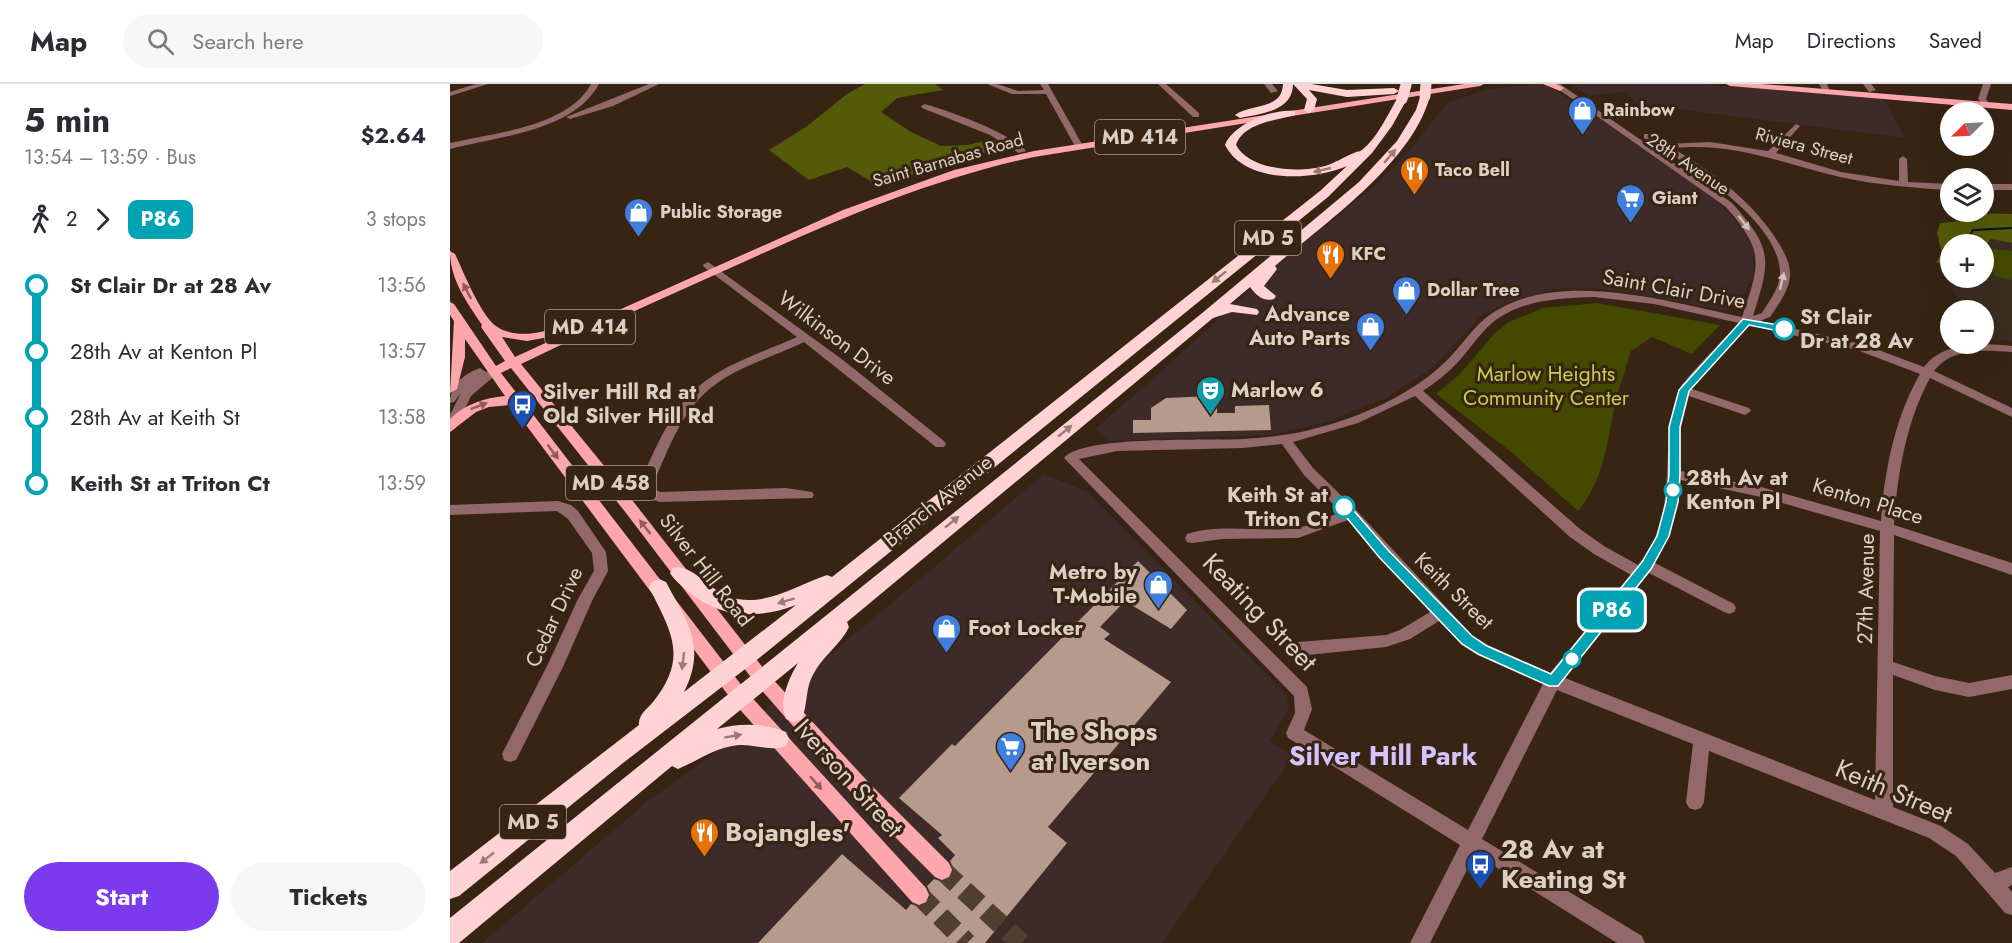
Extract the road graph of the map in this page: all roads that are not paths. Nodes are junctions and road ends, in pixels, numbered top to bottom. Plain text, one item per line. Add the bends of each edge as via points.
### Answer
1 (484, 84) edge
2 (595, 84) edge
3 (655, 84) edge
4 (991, 84) edge
5 (1162, 84) edge
6 (1268, 84) edge
7 (1288, 84) edge
8 (1300, 84) edge
9 (1439, 84) edge
10 (1480, 84) edge
11 (1547, 84) edge
12 (1730, 84) edge
13 (1800, 84) edge
14 (1987, 84) edge
15 (1406, 85) edge
16 (1561, 85) edge
17 (1825, 87) edge
18 (1870, 87) edge
19 (1046, 88) edge
20 (1426, 90) edge
21 (1274, 91) dead end
22 (450, 94) edge
23 (1398, 95) junction
24 (1984, 102) junction
25 (1994, 102) edge
26 (2012, 102) edge
27 (1994, 104) edge
28 (925, 106) dead end
29 (1311, 107) junction
30 (2012, 107) edge
31 (1291, 113) junction
32 (1196, 115) dead end
33 (1240, 115) junction
34 (551, 122) junction
35 (1387, 126) junction
36 (1796, 126) dead end
37 (1078, 144) junction
38 (450, 146) edge
39 (1663, 147) junction
40 (1649, 149) junction
41 (1022, 151) junction
42 (1771, 153) junction
43 (1903, 159) dead end
44 (1904, 185) junction
45 (1940, 187) edge
46 (1994, 187) edge
47 (2012, 187) edge
48 (1324, 194) junction
49 (1301, 238) junction
50 (450, 254) edge
51 (712, 268) junction
52 (1245, 283) junction
53 (1269, 296) dead end
54 (1224, 301) junction
55 (450, 306) edge
56 (1252, 312) dead end
57 (1766, 315) junction
58 (1206, 317) junction
59 (1746, 321) junction
60 (459, 322) junction
61 (487, 327) junction
62 (573, 327) junction
63 (1784, 329) junction
64 (804, 338) junction
65 (556, 342) junction
66 (1140, 342) junction
67 (2012, 349) edge
68 (510, 359) junction
69 (491, 369) junction
70 (1928, 373) junction
71 (450, 389) edge
72 (1684, 390) junction
73 (1416, 391) junction
74 (539, 395) junction
75 (450, 399) edge
76 (516, 400) junction
77 (1745, 411) dead end
78 (2012, 413) edge
79 (450, 427) edge
80 (1286, 440) junction
81 (940, 444) dead end
82 (1070, 458) joint
83 (1675, 474) junction
84 (807, 495) dead end
85 (450, 510) edge
86 (1350, 514) junction
87 (907, 528) junction
88 (1887, 529) junction
89 (1192, 538) dead end
90 (895, 569) junction
91 (1644, 569) junction
92 (2012, 569) edge
93 (681, 573) junction
94 (658, 587) junction
95 (1729, 608) dead end
96 (1440, 613) junction
97 (1298, 649) dead end
98 (746, 657) junction
99 (1886, 666) junction
100 (723, 674) junction
101 (762, 679) junction
102 (1553, 681) junction
103 (2012, 682) edge
104 (740, 697) junction
105 (794, 712) junction
106 (778, 739) junction
107 (1702, 740) junction
108 (510, 754) dead end
109 (615, 756) junction
110 (626, 790) junction
111 (1695, 801) dead end
112 (1884, 811) junction
113 (1471, 842) junction
114 (942, 870) tunnel mouth
115 (2012, 876) edge
116 (1993, 883) junction
117 (450, 888) edge
118 (919, 895) tunnel mouth
119 (2012, 906) edge
120 (450, 934) edge
121 (1420, 943) edge
122 (1635, 943) edge

1 - 22 street
2 - 34 street via 585,101
3 - 34 street via 610,104
4 - 19 street via 1020,94
5 - 32 street
6 - 21 street
7 - 33 highway via 1283,100
8 - 23 highway via 1341,93
8 - 29 highway via 1312,99
9 - 23 main road, Saint Barnabas Road / MD 414
10 - 29 main road, Saint Barnabas Road / MD 414
11 - 16 main road
12 - 17 main road
13 - 17 main road
14 - 24 street
15 - 23 highway, Branch Avenue / MD 5, bridge
16 - 39 street, 28th Avenue
16 - 40 street, 28th Avenue
17 - 18 main road
17 - 24 main road
18 - 24 main road
19 - 37 street
49 -> 20 highway, Branch Avenue / MD 5 via 1378,171 1415,122
23 - 29 main road, Saint Barnabas Road / MD 414
23 - 35 highway, Branch Avenue / MD 5
25 - 26 main road
27 - 30 main road
28 - 41 street via 1006,138
29 - 31 main road, Saint Barnabas Road / MD 414
29 - 33 main road, Saint Barnabas Road / MD 414
35 -> 31 highway via 1352,159 1306,173 1265,170 1234,153 1235,135 1246,126
31 - 37 main road, Saint Barnabas Road / MD 414
33 - 37 main road, Saint Barnabas Road / MD 414
34 - 38 street
35 - 48 highway, Branch Avenue / MD 5 via 1370,150
36 - 42 street
37 - 41 main road, Saint Barnabas Road / MD 414
37 - 51 main road, Saint Barnabas Road / MD 414 via 1005,159 927,182
39 - 40 street, Riviera Street
39 - 42 street, Riviera Street via 1703,142
57 -> 39 street, 28th Avenue via 1785,276 1780,253 1770,234 1734,195
40 -> 59 street, 28th Avenue via 1723,200 1750,229 1761,267
41 - 51 main road, Saint Barnabas Road / MD 414 via 950,168 876,193
42 - 44 street, Riviera Street via 1839,173
43 - 44 street
44 - 45 street, Riviera Street
46 - 47 street
48 - 52 highway via 1251,266 1244,276
48 -> 66 highway, Branch Avenue / MD 5
49 - 52 highway, Branch Avenue / MD 5
49 - 53 highway via 1261,278 1257,286
61 -> 50 main road, Silver Hill Road / MD 458
51 - 62 main road, Saint Barnabas Road / MD 414
51 - 64 street, Wilkinson Drive
51 - 65 main road, Saint Barnabas Road / MD 414
52 - 54 highway, Branch Avenue / MD 5
54 - 58 highway, Branch Avenue / MD 5
54 - 66 highway via 1192,309
55 - 60 main road, MD 458
56 - 58 highway via 1231,308
57 - 59 street
57 - 63 street
90 -> 58 highway, Branch Avenue / MD 5
59 - 63 street, Saint Clair Drive
59 - 72 street, 28th Avenue
59 - 73 street, Saint Clair Drive via 1613,296 1540,299 1509,308 1488,321 1448,366
60 - 69 main road, MD 458
60 - 71 main road via 459,357
61 - 62 main road via 519,339
61 - 68 main road, Silver Hill Road / MD 458
62 - 68 main road, Saint Barnabas Road / MD 414
63 - 70 street, Saint Clair Drive via 1844,343
64 - 81 street, Wilkinson Drive
64 - 84 street via 699,391 668,439 647,482 650,493 658,497
65 - 68 main road, Saint Barnabas Road / MD 414
65 - 74 main road via 532,363 534,375 541,383
66 - 87 highway, Branch Avenue / MD 5
67 - 70 street via 1955,352 1933,363
68 - 69 main road, Saint Barnabas Road / MD 414
68 - 74 main road, Silver Hill Road / MD 458
69 - 75 street, MD 414 via 459,387
69 - 76 main road, MD 458
69 - 79 street, MD 414 via 466,394
70 - 78 street, Saint Clair Drive
70 - 88 street, 27th Avenue via 1914,400 1901,441 1889,494
72 - 77 street
72 - 83 street, 28th Avenue via 1675,427
73 - 80 street, Saint Clair Drive via 1351,421
73 - 91 street via 1575,533 1599,550
93 -> 74 main road, Silver Hill Road / MD 458
79 -> 76 main road via 461,414 478,405
76 -> 94 main road, MD 458
80 - 82 street, Saint Clair Drive via 1111,447
80 - 86 street, Keith Street via 1309,474
82 - 113 street, Keating Street via 1301,692 1306,705 1294,733
83 - 88 street, Kenton Place via 1762,492
83 - 91 street, 28th Avenue via 1668,524
85 - 108 street, Cedar Drive via 558,506 573,515 598,552 600,571
86 - 89 street via 1298,533
86 - 96 street, Keith Street
87 -> 93 highway via 828,582 774,604 744,607 720,602
87 - 98 highway, Branch Avenue / MD 5
88 - 92 street, Kenton Place
88 - 99 street, 27th Avenue
90 - 101 highway, Branch Avenue / MD 5
90 - 105 highway via 803,669 795,692
91 - 95 street
91 - 102 street, 28th Avenue
93 - 98 main road, Silver Hill Road / MD 458
94 - 100 main road, MD 458
94 -> 109 highway via 682,634 682,671 655,715
96 - 97 street via 1405,635 1386,641
96 - 102 street, Keith Street via 1483,650
98 - 100 highway, Branch Avenue / MD 5
98 - 101 main road, Silver Hill Road / MD 458
99 - 103 street via 1969,690
99 - 112 street, 27th Avenue
100 - 104 main road, MD 458
100 - 109 highway, Branch Avenue / MD 5
101 - 104 highway, Branch Avenue / MD 5
101 - 105 main road, Iverson Street
102 - 107 street, Keith Street
102 - 113 street, 28th Avenue
104 - 106 main road, Iverson Street
104 - 110 highway, Branch Avenue / MD 5
105 - 114 main road, Iverson Street via 842,769
110 -> 106 highway via 688,752 727,736 759,734
106 -> 118 main road, Iverson Street
107 - 111 street
107 - 112 street, Keith Street
109 -> 117 highway, Branch Avenue / MD 5
110 - 120 highway, Branch Avenue / MD 5
112 - 116 street, Keith Street via 1944,837
113 - 121 street, 28th Avenue
113 - 122 street, Keating Street
115 - 116 street
116 - 119 street, Keith Street

